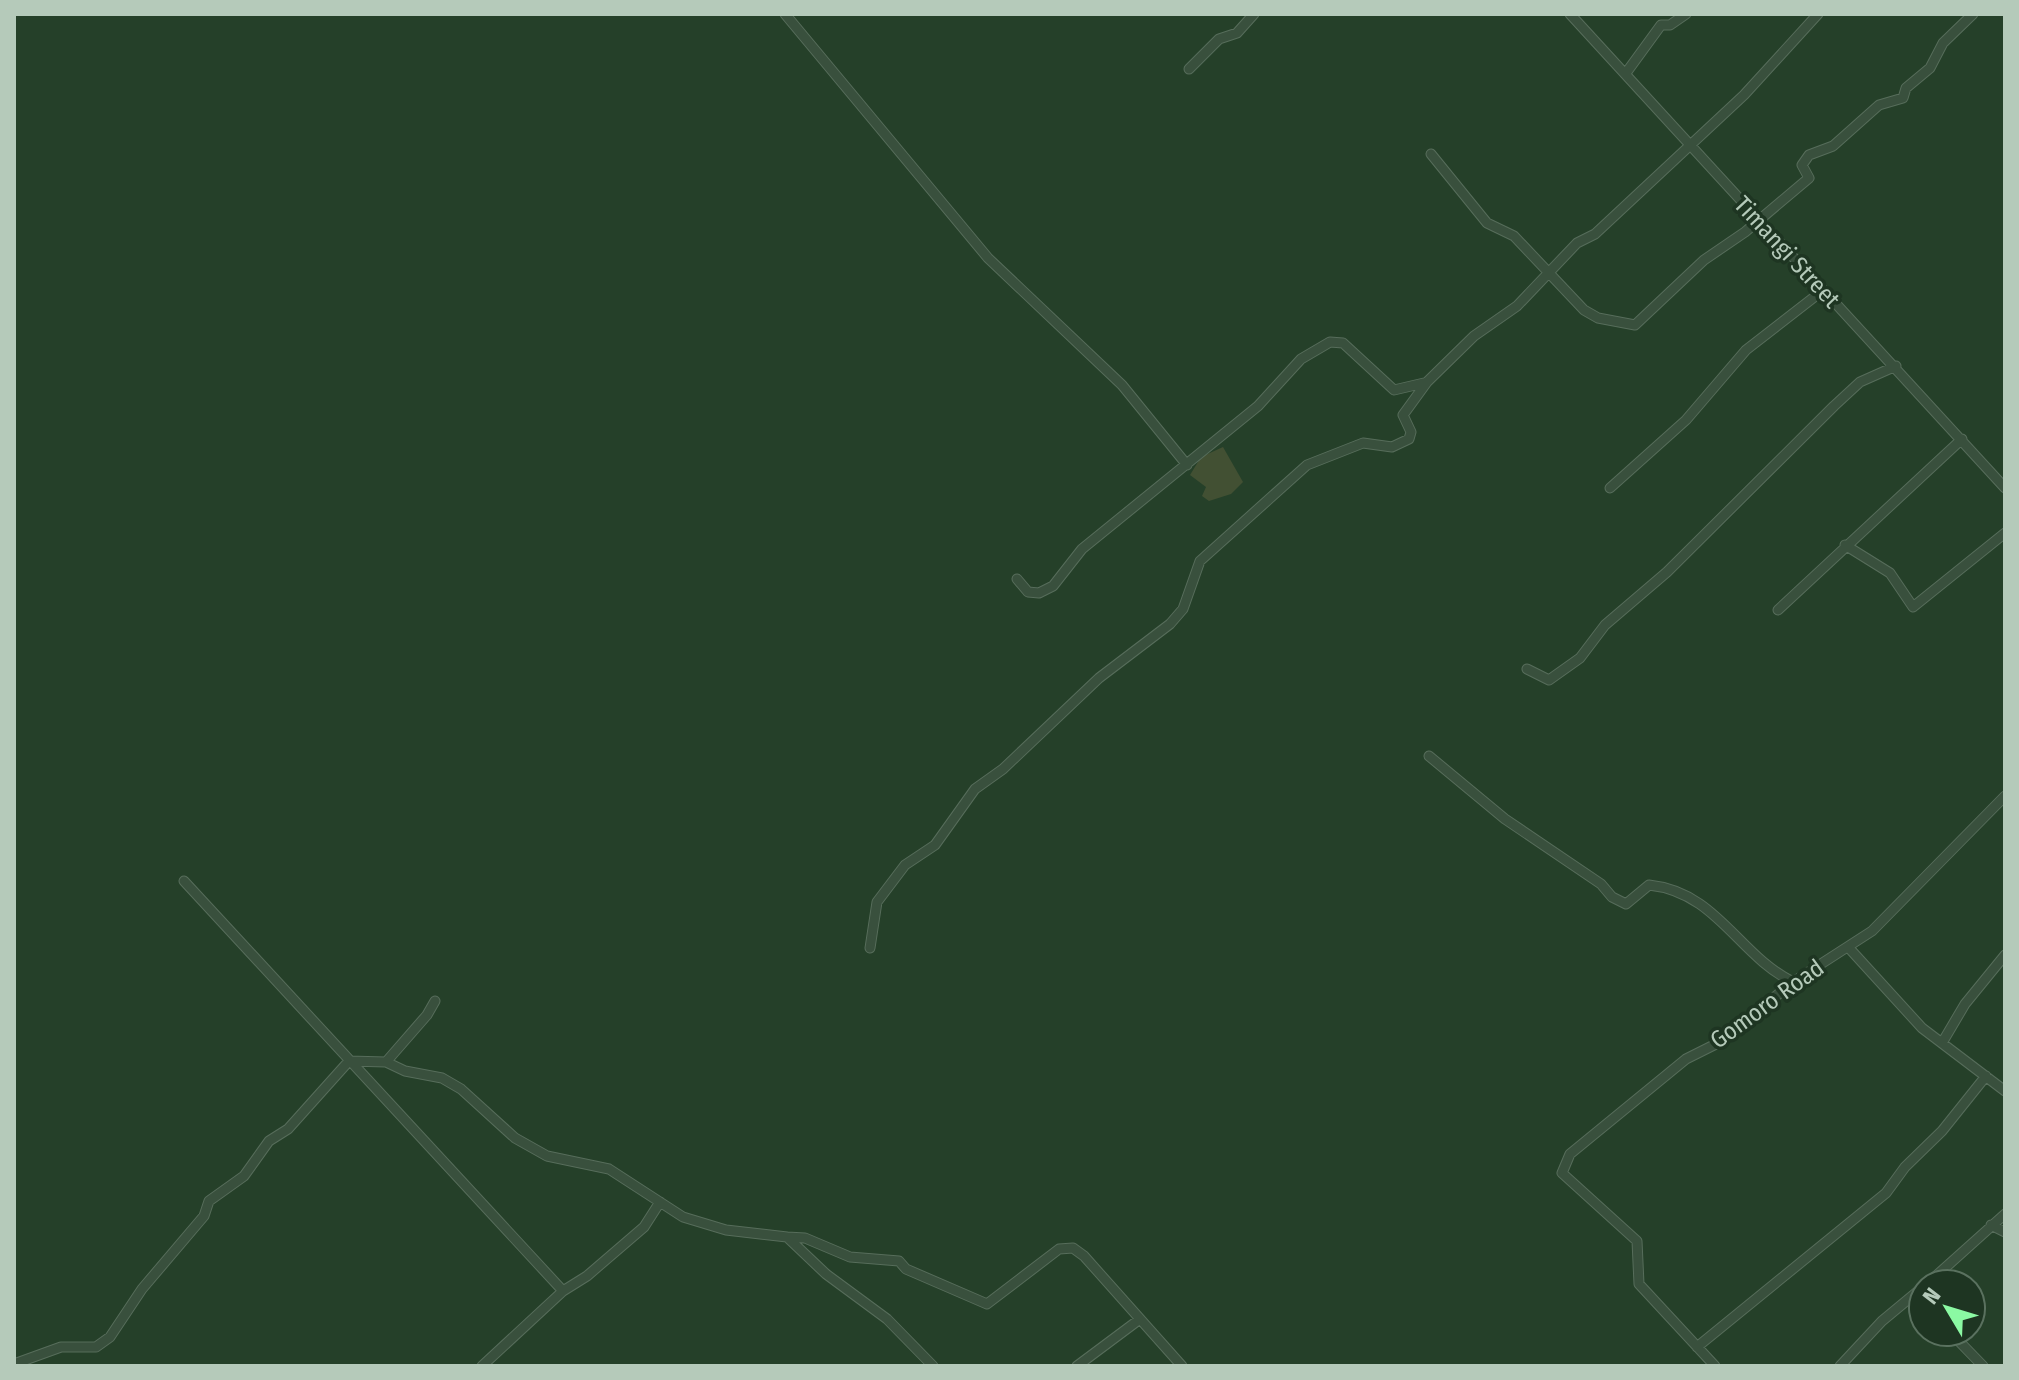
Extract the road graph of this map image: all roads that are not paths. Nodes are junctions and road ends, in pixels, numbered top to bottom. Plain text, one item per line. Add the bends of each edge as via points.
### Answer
1 (785, 14) edge
2 (1254, 14) edge
3 (1570, 14) edge
4 (1686, 14) edge
5 (1818, 14) edge
6 (1973, 14) edge
7 (1189, 69) dead end
8 (1626, 73) junction
9 (1688, 147) junction
10 (1431, 154) dead end
11 (1758, 219) junction
12 (1549, 270) junction
13 (1822, 291) junction
14 (1896, 366) junction
15 (1427, 382) junction
16 (1962, 439) junction
17 (1187, 465) junction
18 (1610, 488) dead end
19 (2005, 488) edge
20 (2005, 533) edge
21 (1845, 545) junction
22 (1017, 579) dead end
23 (1778, 610) dead end
24 (1527, 669) dead end
25 (1429, 756) dead end
26 (2005, 796) edge
27 (184, 881) dead end
28 (870, 948) dead end
29 (1849, 948) junction
30 (2005, 955) edge
31 (1793, 982) junction
32 (435, 1001) dead end
33 (1942, 1043) junction
34 (349, 1061) junction
35 (386, 1062) junction
36 (1986, 1076) junction
37 (2005, 1091) edge
38 (660, 1202) junction
39 (2005, 1214) edge
40 (1991, 1225) junction
41 (2005, 1232) edge
42 (787, 1237) junction
43 (1946, 1268) edge
44 (563, 1291) junction
45 (1907, 1302) edge
46 (1140, 1319) junction
47 (1697, 1347) junction
48 (1966, 1348) edge
49 (14, 1364) edge
50 (483, 1366) edge
51 (933, 1366) edge
52 (1077, 1366) edge
53 (1182, 1366) edge
54 (1715, 1366) edge
55 (1840, 1366) edge
56 (1983, 1366) edge

1 - 17 street via 988,258 1122,385
2 - 7 street
3 - 8 street, Timangi Street
4 - 8 street via 1661,25
5 - 9 street
6 - 11 street via 1943,43 1930,68 1906,88 1903,98 1879,105 1833,146 1809,155 1802,165 1809,178
8 - 9 street, Timangi Street
9 - 11 street, Timangi Street
9 - 12 street
10 - 12 street via 1487,223 1514,236
11 - 12 street via 1704,260 1635,325 1584,310
11 - 13 street, Timangi Street
12 - 15 street via 1517,306 1485,326
13 - 14 street, Timangi Street
13 - 18 street via 1746,350 1686,420
14 - 16 street, Timangi Street
14 - 24 street via 1860,382 1842,398 1667,572 1605,625 1580,658 1549,680
15 - 17 street via 1394,390 1343,343 1330,342 1301,359 1258,406
15 - 28 street via 1403,415 1409,439 1392,447 1363,443 1307,465 1200,561 1183,609 1170,624 1099,678 975,789 935,845 911,858 877,902
16 - 19 street, Timangi Street
16 - 21 street
17 - 22 street via 1082,549 1053,586 1028,592
20 - 21 street via 1913,607 1890,573
21 - 23 street via 1841,555
25 - 31 street via 1612,897 1626,904 1649,885 1667,887 1716,912 1773,972
26 - 29 street, Gomoro Road
27 - 34 street
29 - 31 street, Gomoro Road
29 - 33 street
30 - 33 street via 1965,1004
31 - 47 street, Gomoro Road via 1720,1042 1686,1059 1570,1154 1562,1173 1637,1241 1639,1284
32 - 35 street
33 - 36 street
34 - 35 street
34 - 44 street
34 - 49 street via 288,1129 269,1141 244,1176 209,1201 204,1216 142,1289 110,1337 96,1347 61,1347
35 - 38 street via 442,1078 515,1138 547,1156 609,1169
36 - 37 street
36 - 47 street via 1886,1193
38 - 42 street via 683,1217 726,1230
38 - 44 street via 644,1227
39 - 40 street
40 - 41 street
40 - 43 street
42 - 46 street via 805,1238 850,1257 899,1261 906,1269 987,1304 1059,1249 1073,1248
42 - 51 street via 887,1319
44 - 50 street
45 - 55 street
46 - 52 street
46 - 53 street
47 - 54 street
48 - 56 street

